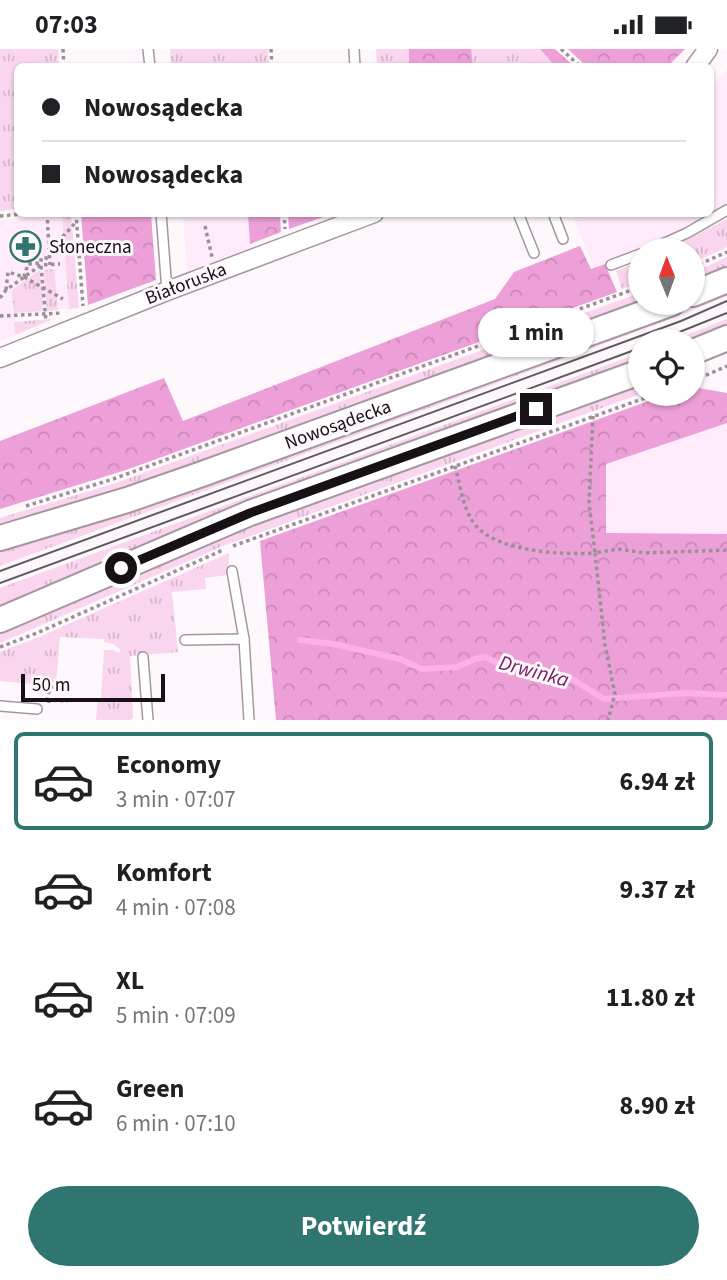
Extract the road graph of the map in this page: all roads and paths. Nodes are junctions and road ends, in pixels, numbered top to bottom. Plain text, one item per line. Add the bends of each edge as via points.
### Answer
1 (561, 49) edge
2 (577, 63) edge
3 (727, 210) edge
4 (47, 217) edge
5 (76, 217) edge
6 (161, 217) edge
7 (284, 217) edge
8 (361, 217) edge
9 (520, 217) edge
10 (555, 217) edge
11 (77, 221) junction
12 (205, 226) dead end
13 (286, 235) dead end
14 (676, 238) edge
15 (563, 239) dead end
16 (58, 242) dead end
17 (727, 252) edge
18 (534, 253) dead end
19 (50, 258) junction
20 (628, 259) edge
21 (214, 262) dead end
22 (705, 262) edge
23 (60, 264) dead end
24 (41, 265) junction
25 (50, 265) junction
26 (611, 265) dead end
27 (24, 277) junction
28 (727, 280) edge
29 (43, 287) junction
30 (705, 289) edge
31 (6, 290) junction
32 (167, 291) junction
33 (628, 291) edge
34 (0, 298) edge
35 (63, 299) dead end
36 (83, 306) dead end
37 (639, 315) edge
38 (46, 326) dead end
39 (727, 338) edge
40 (705, 347) edge
41 (0, 358) edge
42 (727, 366) edge
43 (628, 376) edge
44 (705, 376) edge
45 (628, 404) edge
46 (593, 416) junction
47 (455, 466) junction
48 (25, 506) dead end
49 (0, 538) edge
50 (727, 550) edge
51 (595, 553) junction
52 (232, 571) dead end
53 (0, 620) edge
54 (244, 639) junction
55 (185, 640) dead end
56 (0, 647) edge
57 (142, 657) dead end
58 (50, 687) dead end
59 (61, 687) dead end
60 (54, 700) dead end
61 (68, 701) dead end
62 (0, 706) edge
63 (37, 709) dead end
64 (148, 720) edge
65 (249, 720) edge
66 (608, 720) edge

1 - 2 path
3 - 14 lane
4 - 19 path
5 - 11 path
6 - 32 lane
7 - 13 path
8 - 32 street, Białoruska
9 - 18 lane
10 - 15 lane
11 - 16 path
11 - 36 path
12 - 21 path
17 - 22 path
19 - 25 path
19 - 27 path via 28,264
20 - 26 lane
23 - 25 path
24 - 25 path
24 - 27 path
24 - 29 path
27 - 29 path
27 - 31 path
27 - 31 path via 8,272
28 - 30 main road
29 - 35 path
29 - 38 path
31 - 34 path
32 - 41 street, Białoruska
33 - 48 path via 138,470
37 - 49 main road, Nowosądecka via 202,474
39 - 40 main road
42 - 44 path
43 - 53 main road via 250,513
45 - 46 path
46 - 47 path
46 - 51 path via 589,503
47 - 51 path via 468,513 488,535 505,545 545,553
47 - 56 path via 231,547
50 - 51 path
51 - 66 path via 615,694
52 - 54 lane
54 - 55 lane
54 - 65 lane
57 - 64 lane
58 - 59 path
60 - 61 path
62 - 63 lane

